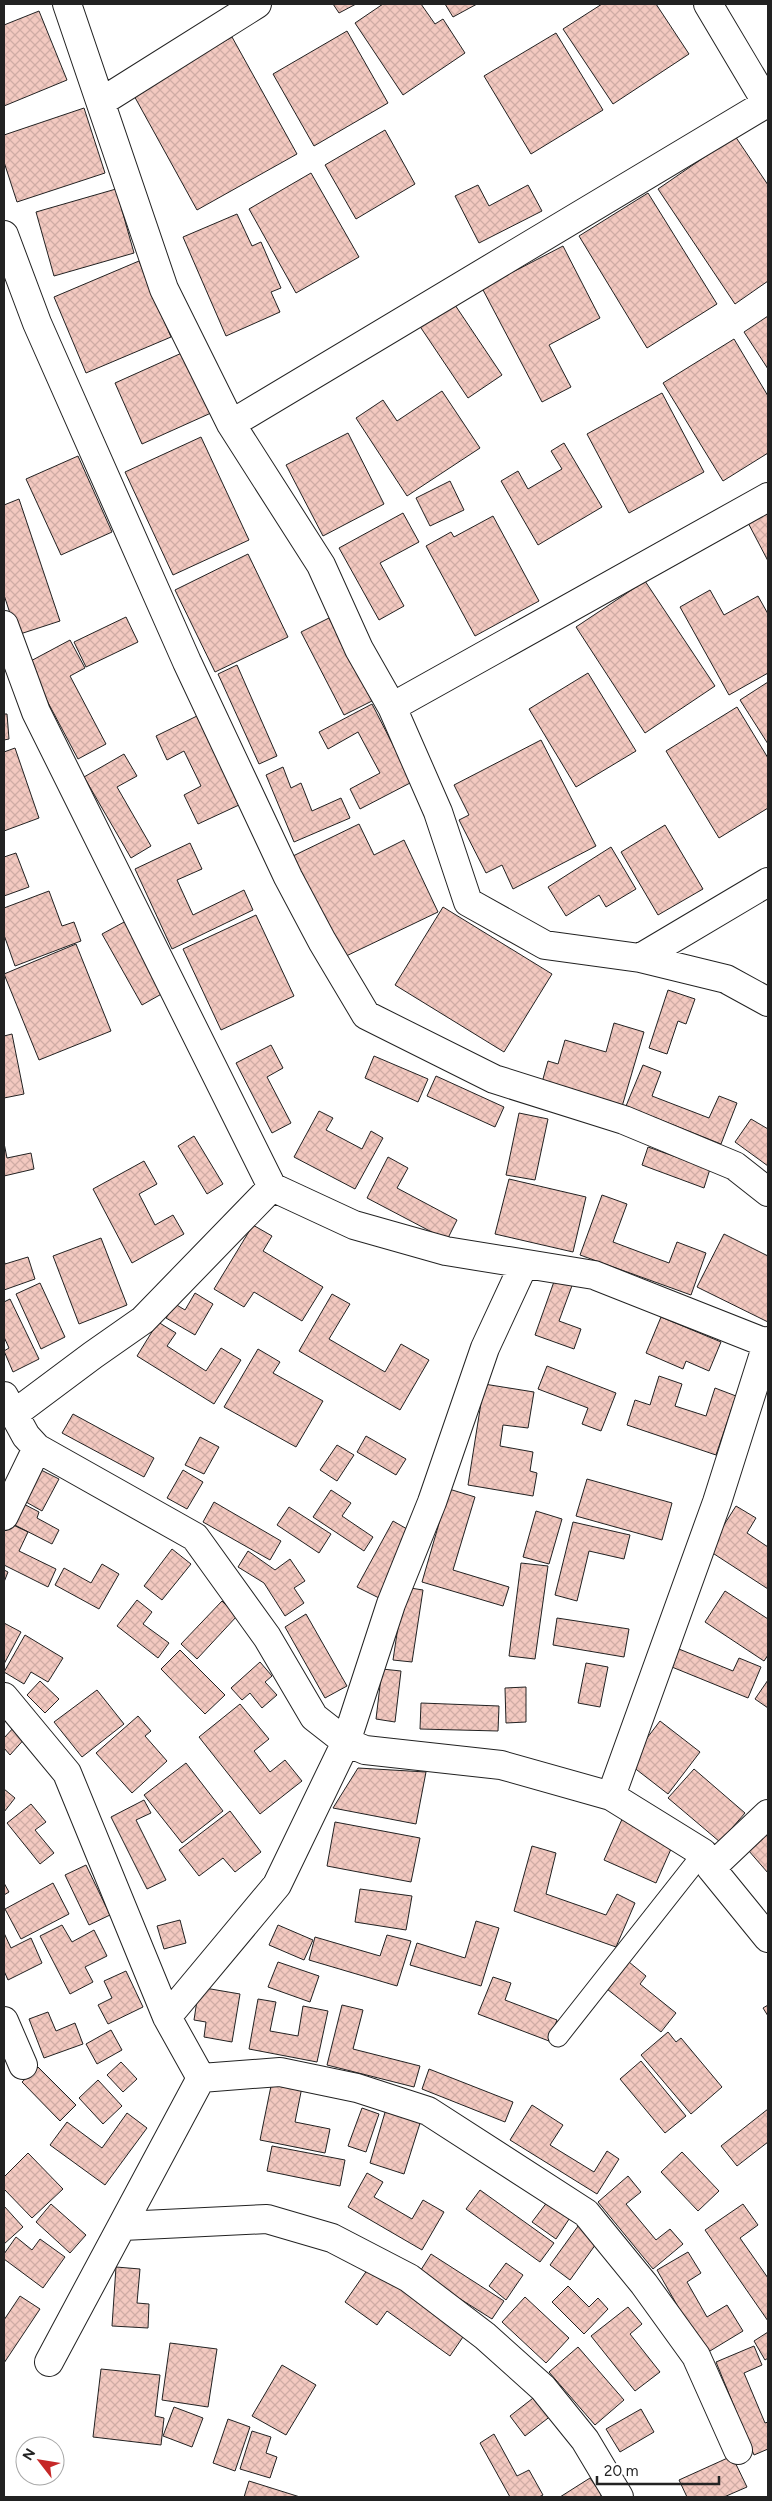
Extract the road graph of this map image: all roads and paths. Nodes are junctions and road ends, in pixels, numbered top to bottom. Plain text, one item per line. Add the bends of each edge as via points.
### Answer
1 (67, 4) edge
2 (257, 4) edge
3 (708, 4) edge
4 (101, 102) junction
5 (768, 104) edge
6 (4, 235) edge
7 (231, 424) junction
8 (768, 497) edge
9 (4, 625) edge
10 (392, 707) junction
11 (768, 882) edge
12 (640, 958) junction
13 (768, 1002) edge
14 (272, 1188) junction
15 (768, 1192) edge
16 (524, 1264) junction
17 (767, 1342) edge
18 (9, 1405) edge
19 (37, 1448) junction
20 (4, 1516) edge
21 (4, 1697) edge
22 (346, 1742) junction
23 (611, 1796) junction
24 (768, 1814) edge
25 (707, 1860) junction
26 (768, 1938) edge
27 (167, 2017) junction
28 (4, 2021) edge
29 (558, 2037) dead end
30 (23, 2065) dead end
31 (202, 2078) junction
32 (123, 2226) junction
33 (49, 2362) dead end
34 (738, 2450) dead end
35 (619, 2497) edge

1 - 4 street
2 - 4 street
3 - 5 street
4 - 7 street via 164,289
5 - 7 street
6 - 15 street via 37,322 191,670 288,877 366,1014 494,1079 624,1120 735,1166
7 - 10 street via 321,565 359,650
8 - 10 street
9 - 14 street via 36,712
10 - 12 street via 438,812 468,902 545,945
11 - 12 street
12 - 13 street via 726,979
14 - 16 street via 354,1225 446,1251
14 - 18 street via 143,1320 93,1355
16 - 17 street via 594,1275
16 - 22 street via 485,1348 432,1502 391,1604
17 - 23 street via 717,1502
18 - 19 street via 26,1436
19 - 20 street
19 - 22 street via 196,1537 267,1637 314,1717
21 - 27 street via 67,1774
22 - 23 street via 365,1750 501,1765
22 - 27 street via 277,1885
23 - 25 street
24 - 25 street
25 - 26 street
25 - 29 lane
27 - 31 street
28 - 30 street
31 - 32 street via 165,2142
31 - 34 street via 280,2072 357,2088 428,2111 586,2213 644,2284 696,2356
32 - 33 street
32 - 35 street via 267,2219 332,2238 409,2278 485,2336 543,2388 585,2440

